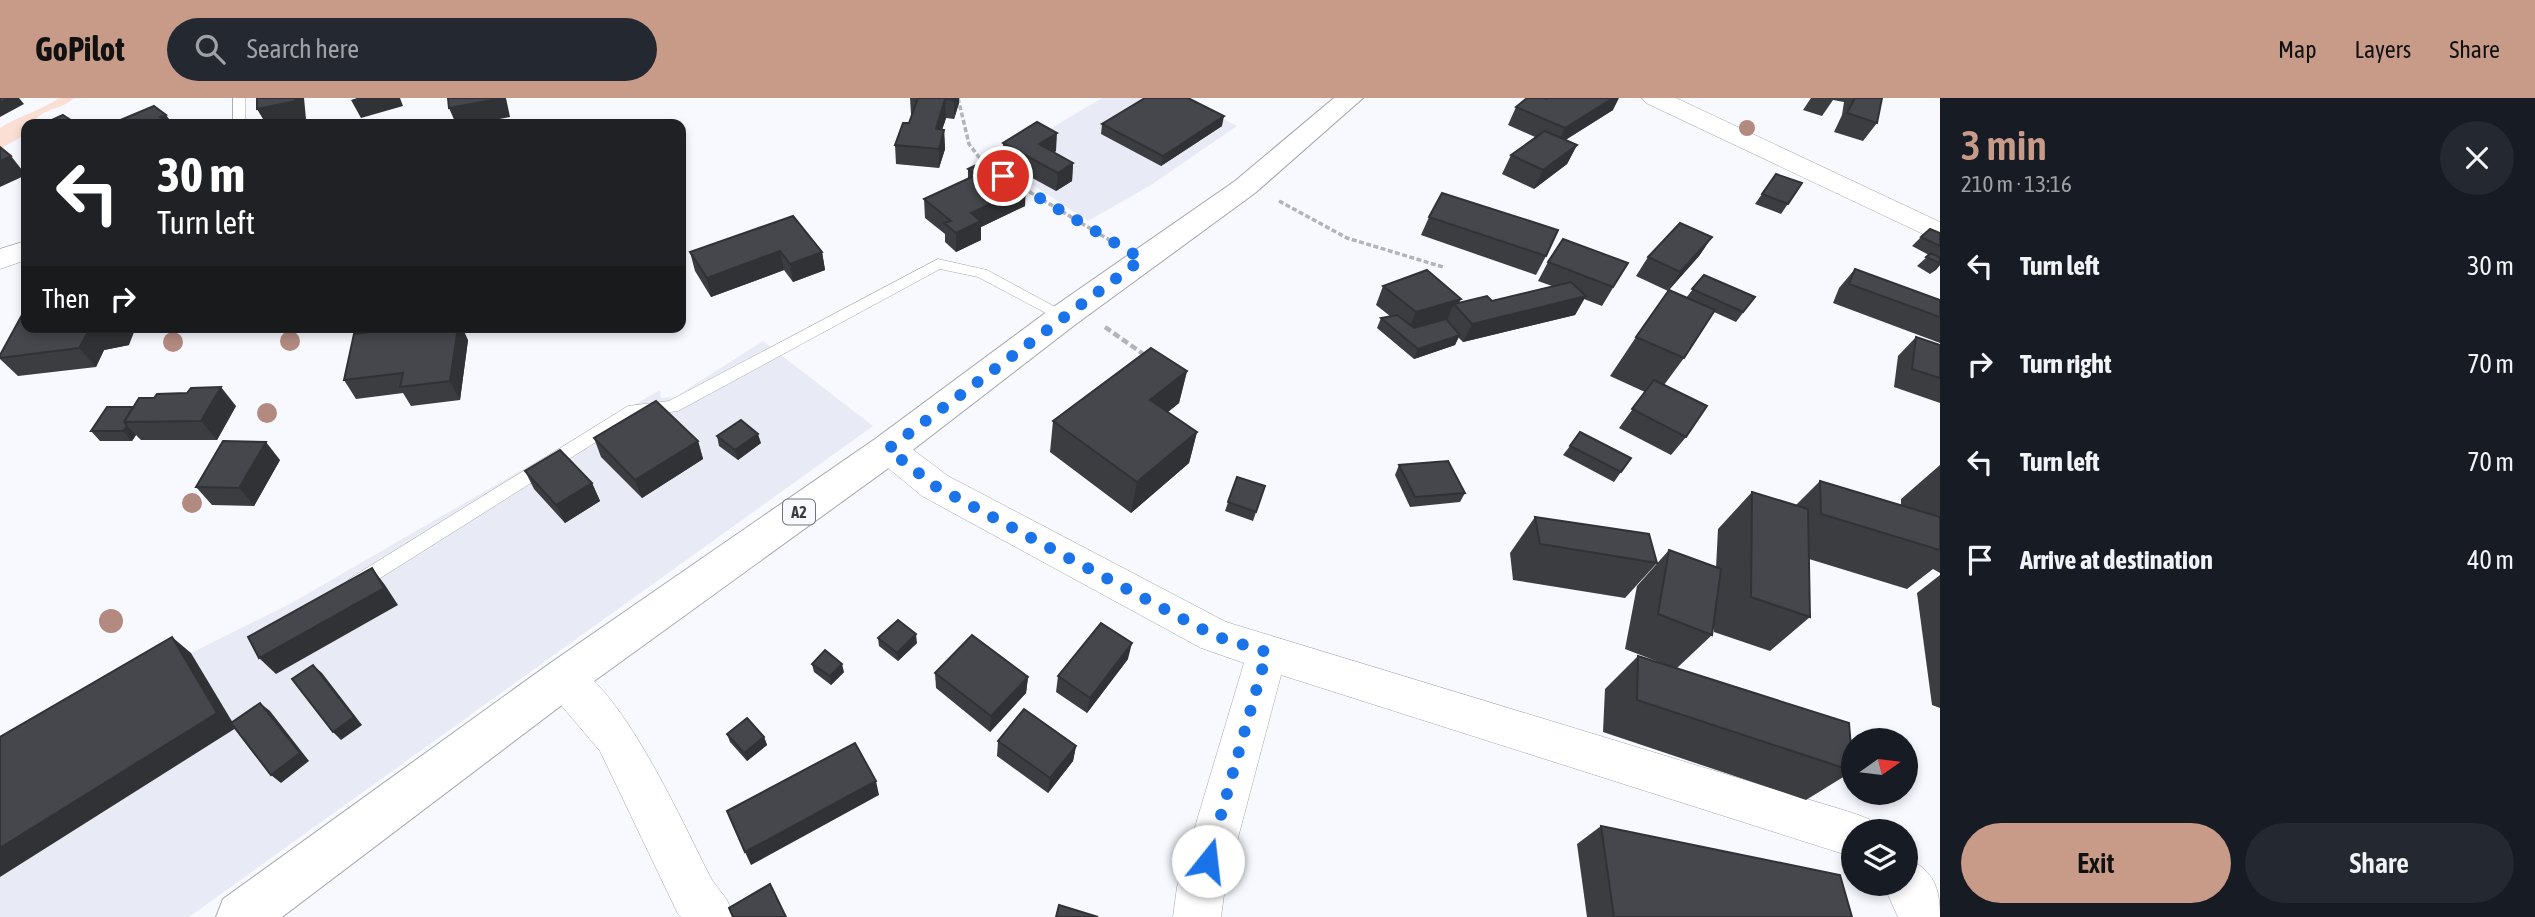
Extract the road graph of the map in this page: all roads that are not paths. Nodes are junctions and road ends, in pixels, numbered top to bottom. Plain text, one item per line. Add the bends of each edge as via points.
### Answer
1 (239, 98) edge
2 (1350, 98) edge
3 (1654, 98) edge
4 (239, 119) edge
5 (1940, 233) edge
6 (21, 252) edge
7 (0, 259) edge
8 (1070, 313) junction
9 (888, 449) junction
10 (345, 591) edge
11 (1267, 652) junction
12 (564, 678) junction
13 (1841, 831) edge
14 (241, 917) edge
15 (710, 917) edge
16 (1198, 917) edge

1 - 4 lane
2 - 8 main road, A2 via 1245,187
3 - 5 street
6 - 7 street
8 - 9 main road, A2
8 - 10 lane via 982,274 938,264 673,407 634,410
9 - 11 street via 947,493 1215,636
9 - 12 main road, A2
11 - 13 street
11 - 16 street via 1201,887
12 - 14 main road, A2
12 - 15 street via 615,737 695,897

